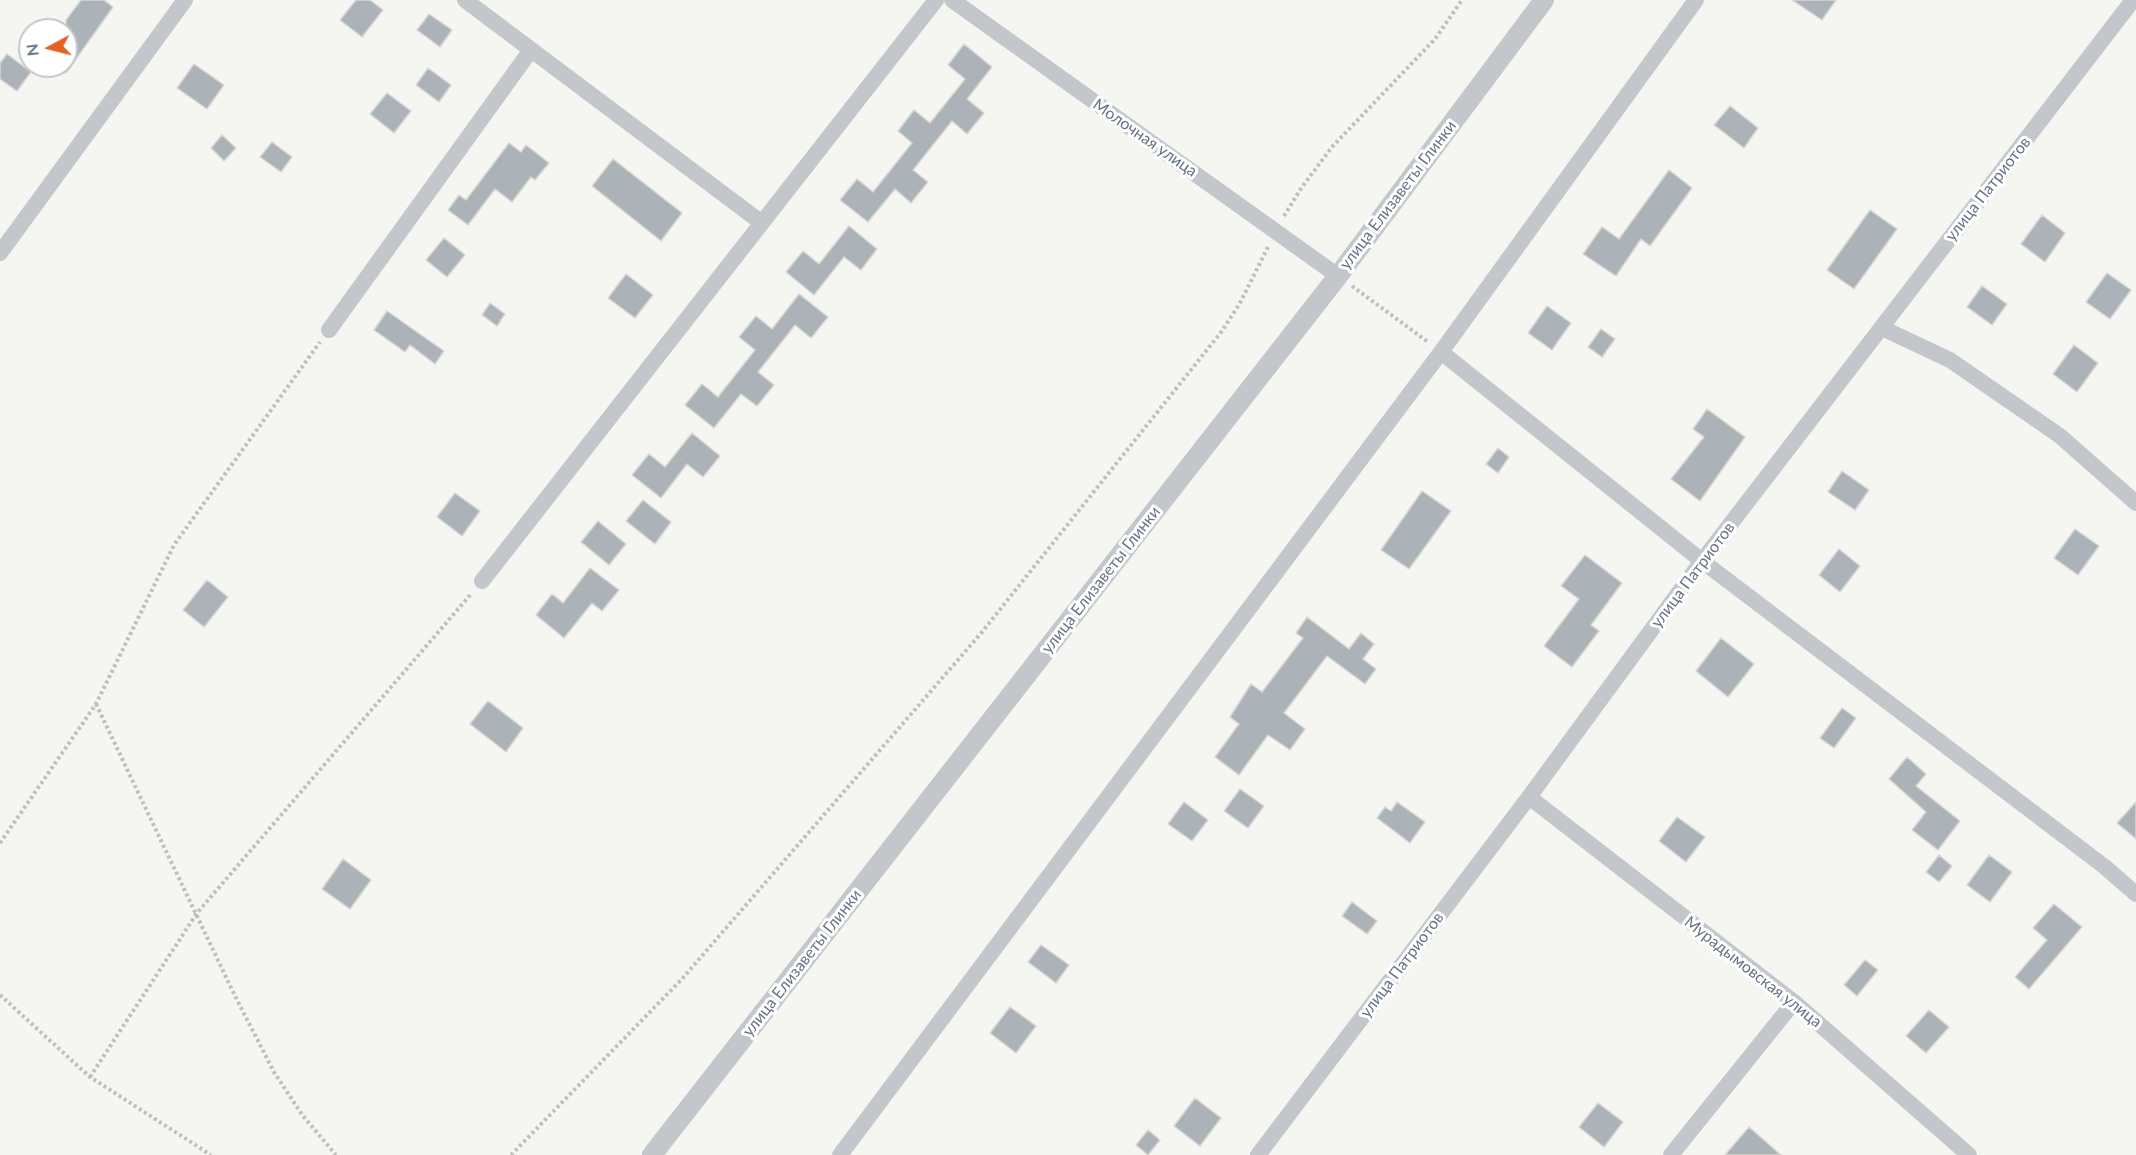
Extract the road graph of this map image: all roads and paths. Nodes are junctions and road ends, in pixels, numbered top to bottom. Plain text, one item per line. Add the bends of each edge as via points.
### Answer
1 (185, 0) edge
2 (465, 0) edge
3 (936, 0) edge
4 (952, 0) edge
5 (1462, 0) edge
6 (1544, 0) edge
7 (1696, 0) edge
8 (2133, 0) edge
9 (531, 50) junction
10 (762, 223) junction
11 (1276, 230) junction
12 (0, 253) edge
13 (1338, 276) junction
14 (1882, 328) junction
15 (329, 330) joint
16 (1441, 352) junction
17 (2136, 503) edge
18 (1702, 561) junction
19 (482, 581) joint
20 (96, 704) junction
21 (1529, 797) junction
22 (0, 843) edge
23 (2136, 894) edge
24 (197, 913) junction
25 (0, 995) edge
26 (1794, 1002) junction
27 (90, 1077) junction
28 (211, 1155) edge
29 (336, 1155) edge
30 (511, 1155) edge
31 (652, 1155) edge
32 (840, 1155) edge
33 (1258, 1155) edge
34 (1671, 1155) edge
35 (1969, 1155) edge

1 - 12 street
2 - 9 street
3 - 10 street
4 - 11 street, Молочная улица
5 - 11 path via 1435,39 1332,147
6 - 13 street, улица Елизаветы Глинки
7 - 16 street
8 - 14 street, улица Патриотов
9 - 10 street
9 - 15 street
10 - 19 street
11 - 13 street, Молочная улица
11 - 30 path via 1222,331 982,632 682,979
13 - 16 path
13 - 31 street, улица Елизаветы Глинки
14 - 17 street via 1950,360 2060,436
14 - 18 street, улица Патриотов
15 - 20 path via 174,545
16 - 18 street
16 - 32 street
18 - 21 street, улица Патриотов
18 - 23 street
19 - 24 path
20 - 22 path
20 - 24 path
21 - 26 street, Мурадымовская улица
21 - 33 street, улица Патриотов
24 - 27 path
24 - 29 path via 274,1072 303,1116
25 - 27 path
26 - 34 street
26 - 35 street, Мурадымовская улица
27 - 28 path

